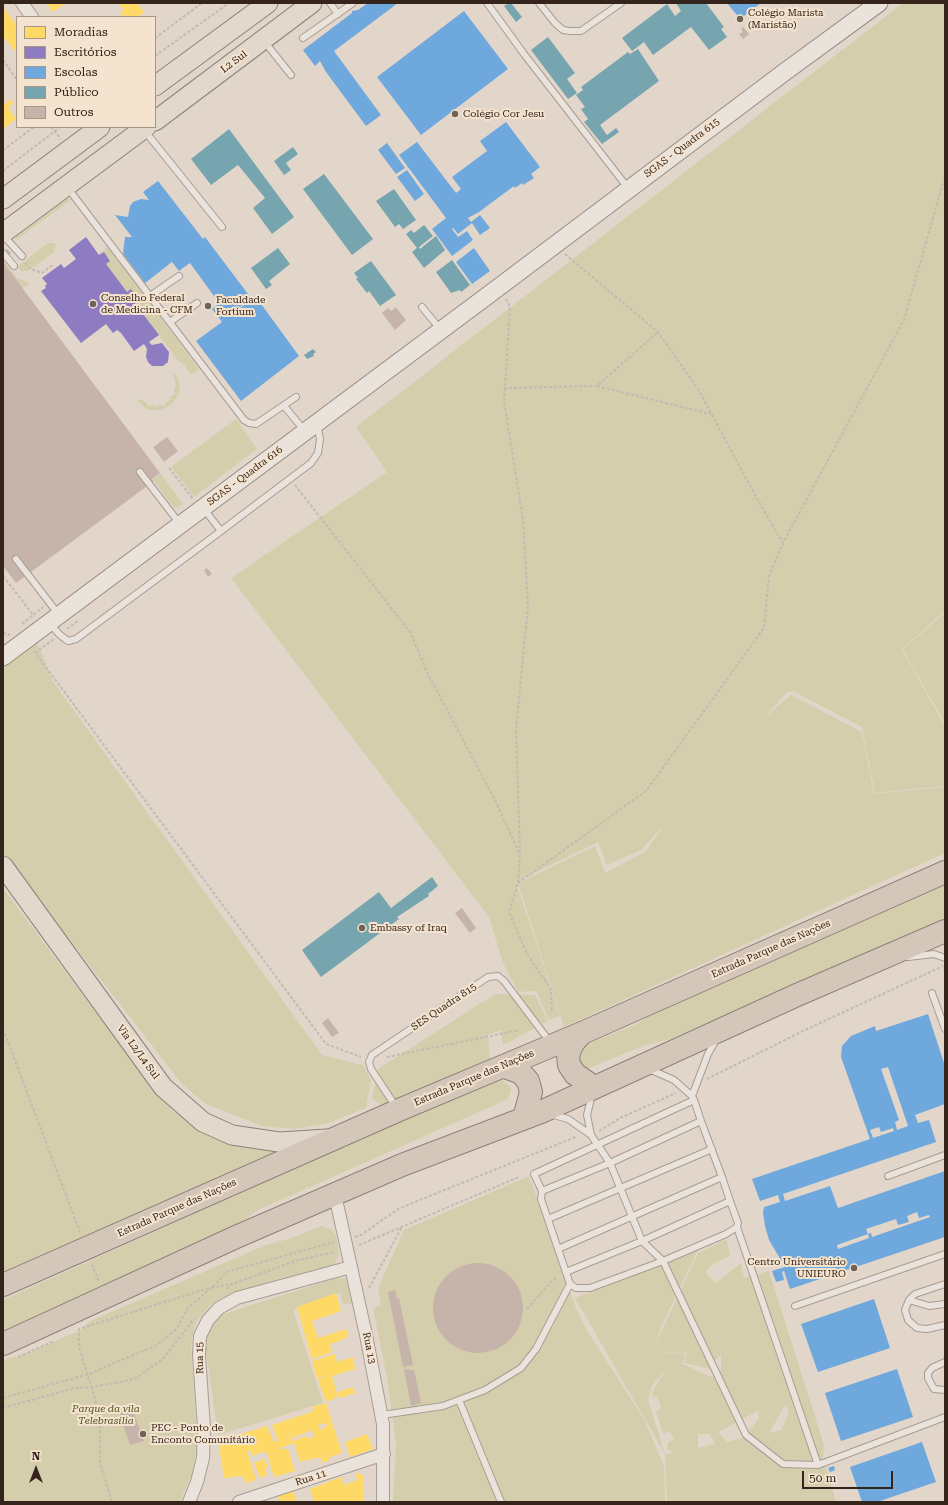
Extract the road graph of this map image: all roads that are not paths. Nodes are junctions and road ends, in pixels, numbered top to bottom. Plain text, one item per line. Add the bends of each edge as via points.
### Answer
1 (22, 3) edge
2 (268, 3) edge
3 (312, 3) edge
4 (330, 3) edge
5 (353, 3) edge
6 (487, 3) edge
7 (539, 3) edge
8 (621, 3) edge
9 (879, 3) edge
10 (338, 14) junction
11 (31, 16) edge
12 (303, 38) dead end
13 (264, 40) junction
14 (291, 75) dead end
15 (156, 85) edge
16 (156, 120) edge
17 (99, 128) edge
18 (142, 128) edge
19 (149, 128) edge
20 (124, 134) edge
21 (66, 186) junction
22 (629, 189) junction
23 (3, 199) edge
24 (222, 227) dead end
25 (3, 234) edge
26 (3, 253) edge
27 (22, 256) dead end
28 (14, 266) dead end
29 (179, 276) dead end
30 (493, 292) joint
31 (150, 296) junction
32 (197, 303) dead end
33 (422, 306) dead end
34 (170, 322) junction
35 (441, 330) junction
36 (296, 397) dead end
37 (284, 406) junction
38 (311, 427) junction
39 (140, 472) dead end
40 (198, 503) junction
41 (180, 524) junction
42 (221, 531) junction
43 (16, 559) dead end
44 (50, 623) junction
45 (3, 657) edge
46 (3, 866) edge
47 (945, 872) edge
48 (945, 932) edge
49 (945, 958) edge
50 (871, 964) junction
51 (932, 993) dead end
52 (722, 1028) junction
53 (945, 1029) edge
54 (582, 1033) junction
55 (552, 1045) junction
56 (505, 1066) junction
57 (640, 1066) junction
58 (594, 1087) junction
59 (693, 1098) junction
60 (399, 1110) junction
61 (533, 1115) junction
62 (701, 1120) junction
63 (591, 1135) junction
64 (334, 1139) junction
65 (597, 1144) junction
66 (712, 1149) junction
67 (945, 1155) edge
68 (610, 1163) junction
69 (888, 1176) dead end
70 (722, 1177) junction
71 (620, 1187) junction
72 (542, 1191) junction
73 (335, 1195) junction
74 (730, 1201) junction
75 (632, 1216) junction
76 (548, 1219) junction
77 (736, 1227) junction
78 (642, 1241) junction
79 (558, 1249) junction
80 (945, 1254) edge
81 (663, 1261) junction
82 (351, 1267) junction
83 (566, 1272) junction
84 (570, 1284) junction
85 (945, 1284) edge
86 (3, 1286) edge
87 (909, 1300) junction
88 (945, 1304) edge
89 (795, 1306) dead end
90 (945, 1325) edge
91 (9, 1350) edge
92 (945, 1362) edge
93 (945, 1390) edge
94 (459, 1400) junction
95 (382, 1415) junction
96 (945, 1417) edge
97 (384, 1454) junction
98 (818, 1465) junction
99 (188, 1502) edge
100 (239, 1502) edge
101 (383, 1502) edge
102 (501, 1502) edge

1 - 11 street
2 - 15 main road
3 - 13 main road, L2 Sul
4 - 10 lane
5 - 10 lane
6 - 22 lane
7 - 8 lane via 555,23 563,30 570,31 581,31
9 - 22 street, SGAS - Quadra 615
10 - 12 lane
13 - 14 lane
13 - 16 main road, L2 Sul
17 - 23 main road
18 - 20 main road, L2 Sul
19 - 24 lane
20 - 21 main road, L2 Sul
21 - 25 main road, L2 Sul
21 - 31 lane
22 - 30 street, SGAS - Quadra 615
25 - 27 lane
26 - 28 lane
29 - 31 lane
30 - 35 street, SGAS - Quadra 616
31 - 34 lane
32 - 34 lane
33 - 35 lane
34 - 37 lane via 244,420 256,424
35 - 38 street, SGAS - Quadra 616
36 - 37 lane
37 - 38 lane
38 - 40 street, SGAS - Quadra 616
38 - 42 lane via 320,439 318,453 311,463
39 - 41 lane
40 - 41 street, SGAS - Quadra 616
40 - 42 lane
41 - 44 street, SGAS - Quadra 616
42 - 44 lane via 76,639 68,641
43 - 44 lane
44 - 45 street, SGAS - Quadra 616 via 18,637
46 - 64 main road, Via L2/L4 Sul via 163,1087 203,1122 232,1135 279,1142
47 - 54 highway, Estrada Parque das Nações
48 - 50 highway
49 - 50 lane via 934,954 920,955
50 - 52 highway
51 - 53 lane
52 - 57 highway
52 - 59 lane via 708,1054
54 - 55 highway, Estrada Parque das Nações
54 - 58 highway via 573,1043 568,1055 569,1065 575,1074
55 - 56 highway, Estrada Parque das Nações
55 - 60 lane, SES Quadra 815 via 504,980 498,976 488,977 372,1055 371,1069
56 - 60 highway, Estrada Parque das Nações
56 - 61 highway via 520,1073 528,1081
57 - 58 highway
57 - 59 lane via 666,1076
58 - 61 highway
58 - 63 lane via 587,1115
59 - 62 lane
59 - 65 lane
60 - 64 highway, Estrada Parque das Nações
61 - 63 lane via 568,1119
61 - 73 highway via 402,1165
62 - 66 lane
62 - 68 lane
63 - 65 lane
64 - 86 highway, Estrada Parque das Nações
65 - 68 lane
65 - 72 lane via 534,1174
66 - 70 lane
66 - 71 lane
67 - 69 lane
68 - 71 lane
68 - 72 lane
70 - 74 lane
70 - 75 lane
71 - 75 lane
71 - 76 lane
72 - 76 lane via 541,1200
73 - 82 street, Rua 13
73 - 91 highway via 236,1237 106,1298 78,1320
74 - 77 lane via 738,1223
74 - 78 lane
75 - 78 lane
75 - 79 lane
76 - 79 lane
77 - 81 lane via 726,1234
77 - 98 lane
78 - 81 lane
78 - 83 lane
79 - 83 lane
80 - 89 lane
81 - 84 lane via 590,1288 576,1288
81 - 98 lane via 746,1435 783,1464
82 - 95 street, Rua 13
82 - 99 street, Rua 15 via 237,1298 219,1308 208,1320 200,1336 199,1355 204,1428 203,1458 197,1482
83 - 84 lane
84 - 94 lane via 536,1350 521,1368 485,1390
85 - 87 lane via 915,1294
87 - 88 lane via 929,1306
87 - 90 lane via 905,1310 911,1324 917,1328 927,1329
92 - 93 lane via 932,1368 928,1373 934,1390
94 - 95 lane via 436,1407
94 - 102 lane
95 - 97 street, Rua 13
96 - 98 lane
97 - 100 street, Rua 11
97 - 101 street, Rua 13

